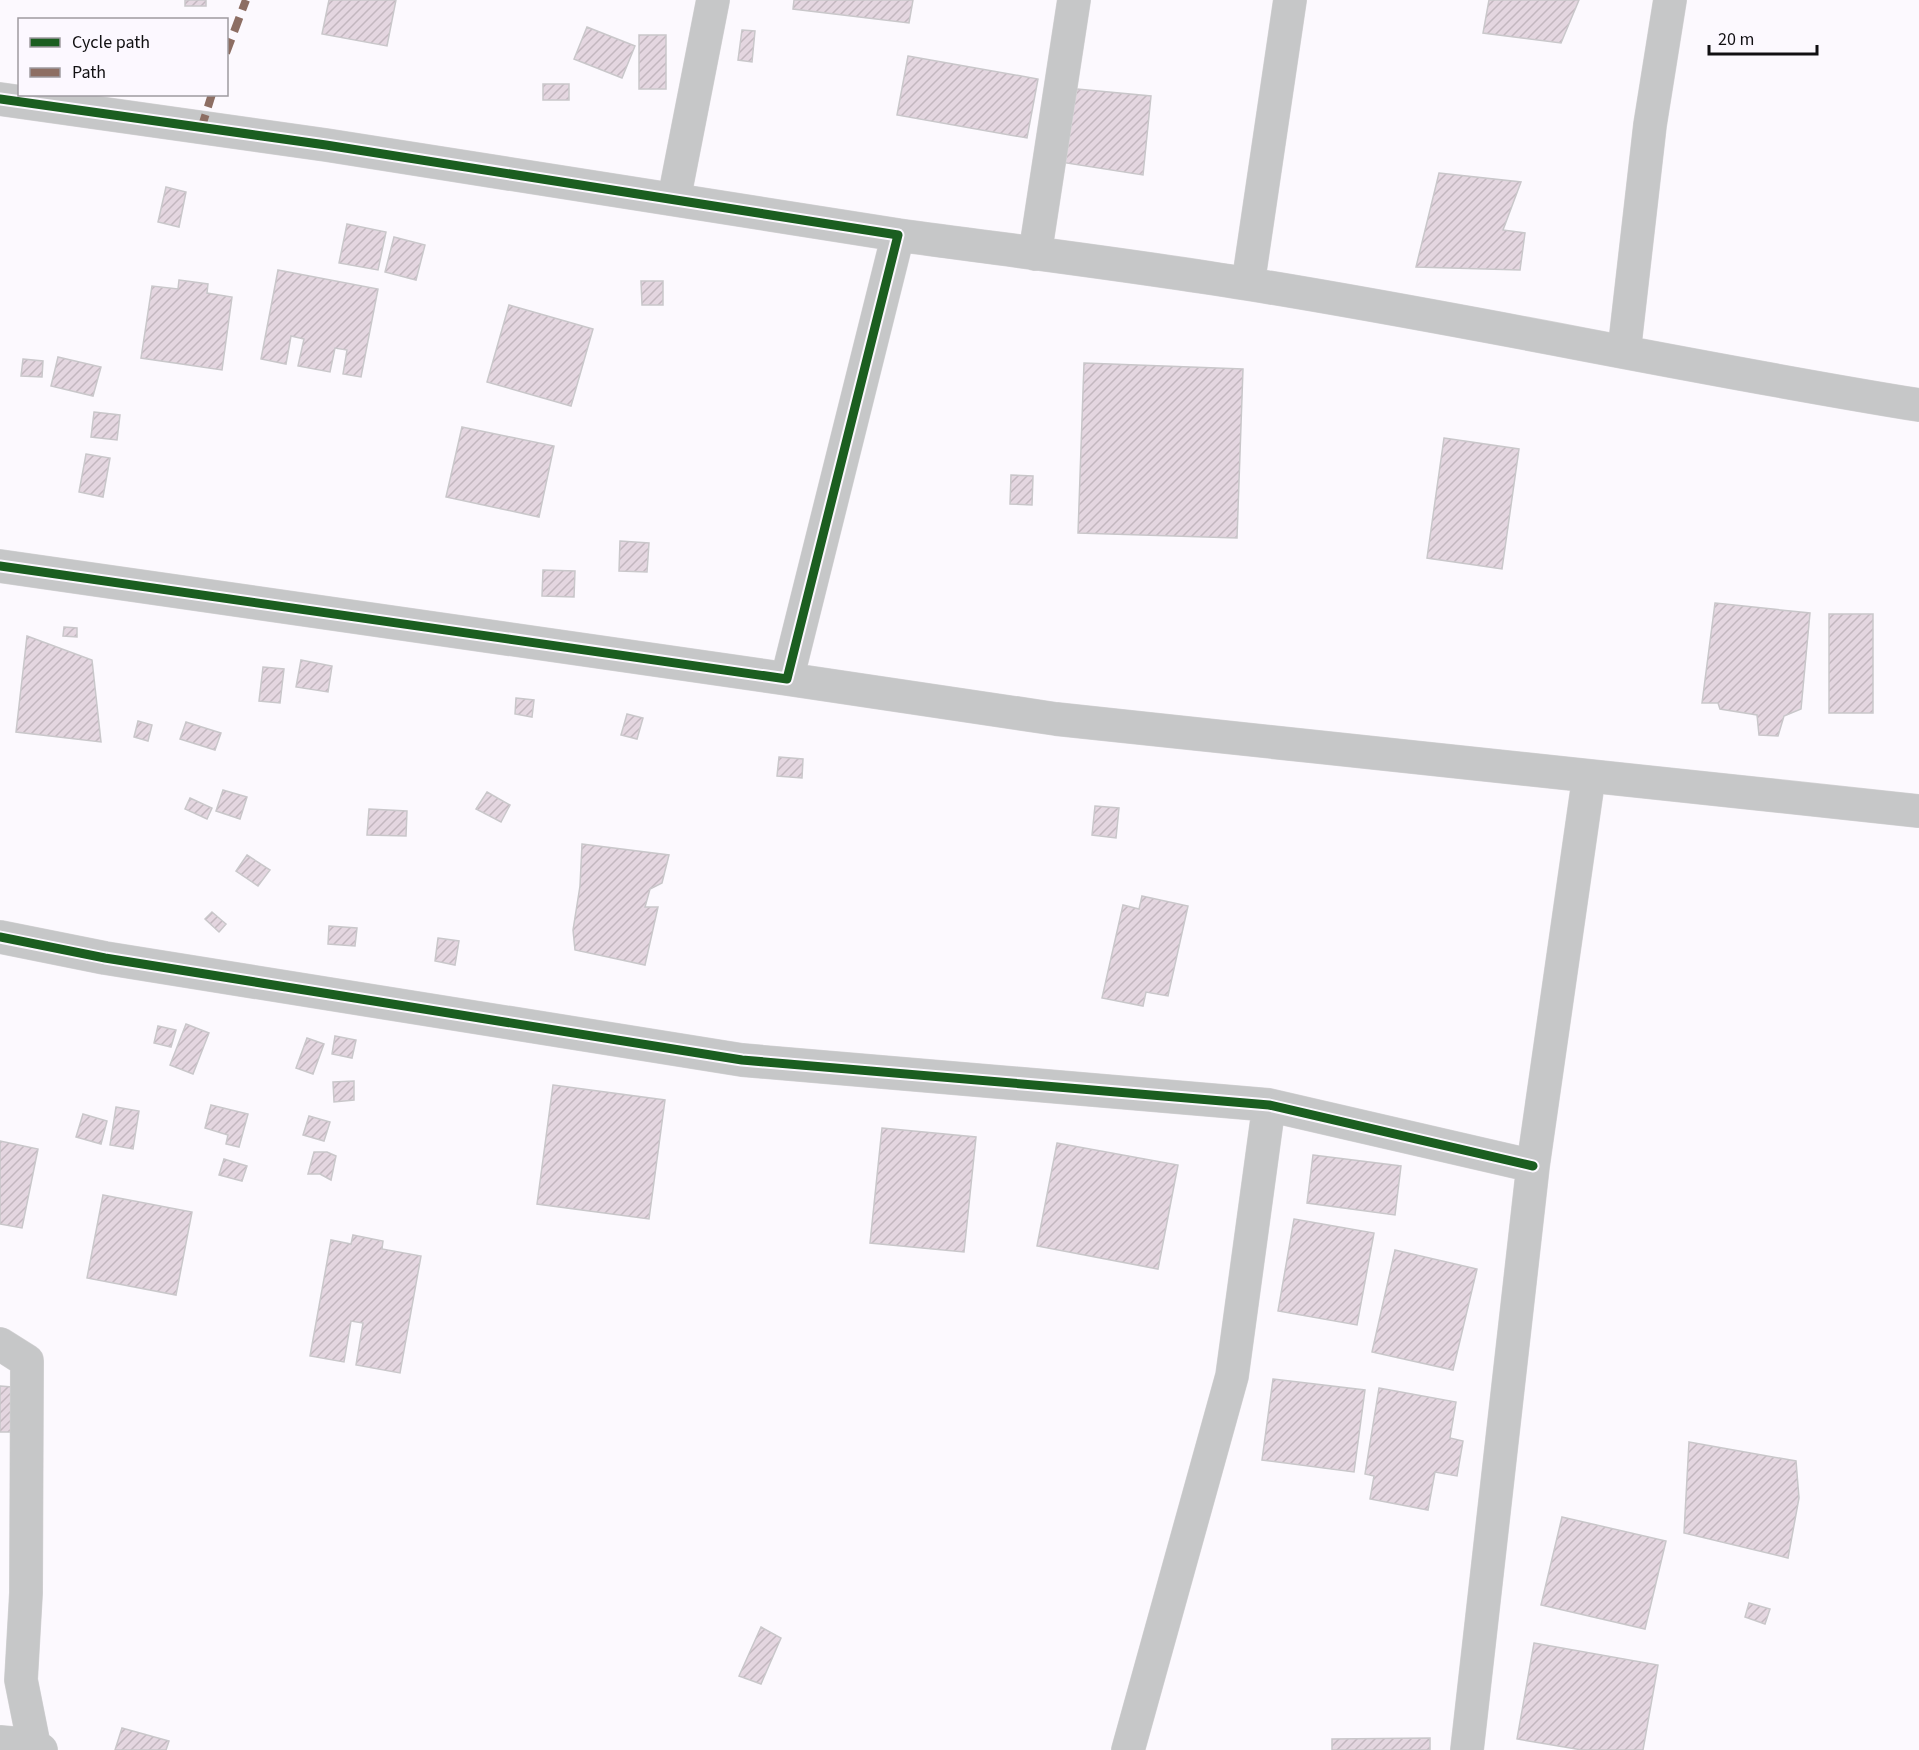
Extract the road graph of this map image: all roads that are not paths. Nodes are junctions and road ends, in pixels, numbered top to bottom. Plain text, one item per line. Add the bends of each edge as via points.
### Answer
1 (713, 0) edge
2 (1074, 0) edge
3 (1290, 0) edge
4 (1670, 0) edge
5 (0, 99) edge
6 (674, 199) junction
7 (898, 235) junction
8 (1035, 254) junction
9 (1248, 284) junction
10 (1624, 352) junction
11 (1919, 405) edge
12 (0, 566) edge
13 (787, 679) junction
14 (1589, 776) junction
15 (1919, 811) edge
16 (0, 937) edge
17 (1269, 1105) junction
18 (1533, 1166) junction
19 (0, 1344) edge
20 (0, 1742) edge
21 (38, 1748) edge
22 (1128, 1750) edge
23 (1467, 1750) edge

1 - 6 street
2 - 8 street
3 - 9 street
4 - 10 street via 1650,125
5 - 6 street
6 - 7 street
7 - 8 street
7 - 13 street
8 - 9 street
9 - 10 street
10 - 11 street
12 - 13 street
13 - 14 street via 1056,719
14 - 15 street
14 - 18 street
16 - 17 street via 105,958 742,1060
17 - 18 street
17 - 22 street via 1232,1376
18 - 23 street
19 - 21 street via 27,1361 26,1593 21,1680
20 - 21 street

